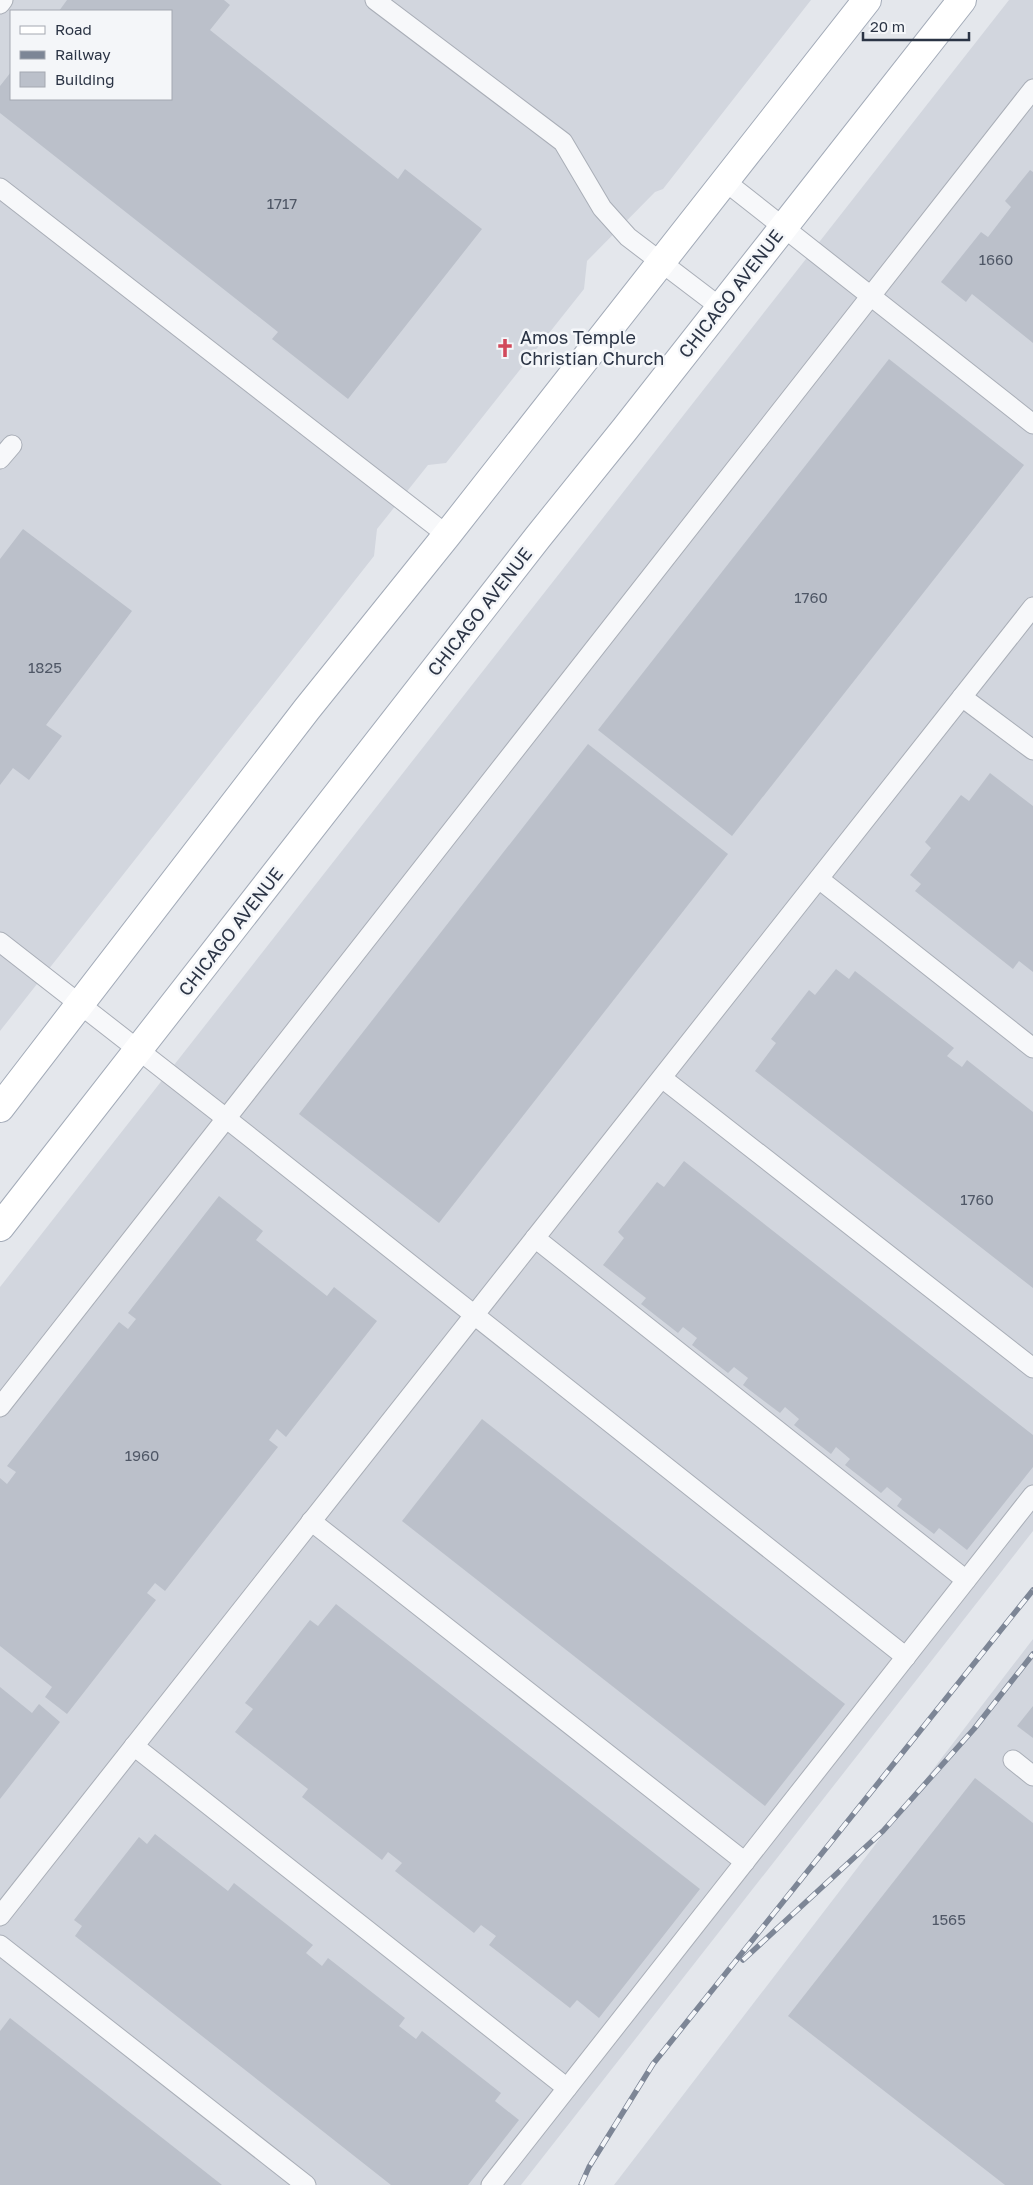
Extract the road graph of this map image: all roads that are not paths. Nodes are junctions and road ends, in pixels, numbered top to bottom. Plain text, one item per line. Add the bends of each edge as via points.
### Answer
1 (3, 0) edge
2 (375, 0) edge
3 (867, 0) edge
4 (962, 0) edge
5 (0, 4) edge
6 (1033, 89) edge
7 (726, 182) junction
8 (0, 188) edge
9 (784, 227) junction
10 (661, 262) junction
11 (869, 295) junction
12 (720, 308) junction
13 (1033, 424) edge
14 (12, 444) dead end
15 (0, 459) edge
16 (447, 535) junction
17 (1033, 607) edge
18 (962, 697) junction
19 (1033, 750) edge
20 (819, 878) junction
21 (0, 942) edge
22 (80, 1005) junction
23 (1033, 1048) edge
24 (138, 1050) junction
25 (662, 1078) junction
26 (0, 1108) edge
27 (227, 1119) junction
28 (0, 1226) edge
29 (535, 1238) junction
30 (474, 1315) junction
31 (1033, 1368) edge
32 (0, 1407) edge
33 (1033, 1495) edge
34 (311, 1521) junction
35 (966, 1580) junction
36 (906, 1657) junction
37 (134, 1746) junction
38 (1013, 1760) dead end
39 (1033, 1776) edge
40 (745, 1862) junction
41 (0, 1916) edge
42 (0, 1945) edge
43 (568, 2088) junction
44 (306, 2185) edge
45 (491, 2185) edge

1 - 5 lane
2 - 10 lane via 563,142 602,208 628,237
3 - 7 main road
4 - 9 main road, CHICAGO AVENUE
6 - 11 lane
7 - 9 lane
7 - 10 main road
8 - 16 lane
9 - 11 lane
9 - 12 main road, CHICAGO AVENUE
10 - 12 lane
10 - 16 main road
11 - 13 lane
11 - 27 lane
12 - 24 main road, CHICAGO AVENUE
14 - 15 lane
16 - 22 main road via 307,709
17 - 18 lane
18 - 19 lane
18 - 20 lane
20 - 23 lane
20 - 25 lane
21 - 22 lane
22 - 24 lane
22 - 26 main road
24 - 27 lane
24 - 28 main road, CHICAGO AVENUE
25 - 29 lane
25 - 31 lane
27 - 30 lane
27 - 32 lane
29 - 30 lane
29 - 35 lane
30 - 34 lane
30 - 36 lane
33 - 35 lane
34 - 37 lane
34 - 40 lane
35 - 36 lane
36 - 40 lane
37 - 41 lane
37 - 43 lane
38 - 39 lane
40 - 43 lane
42 - 44 lane
43 - 45 lane

